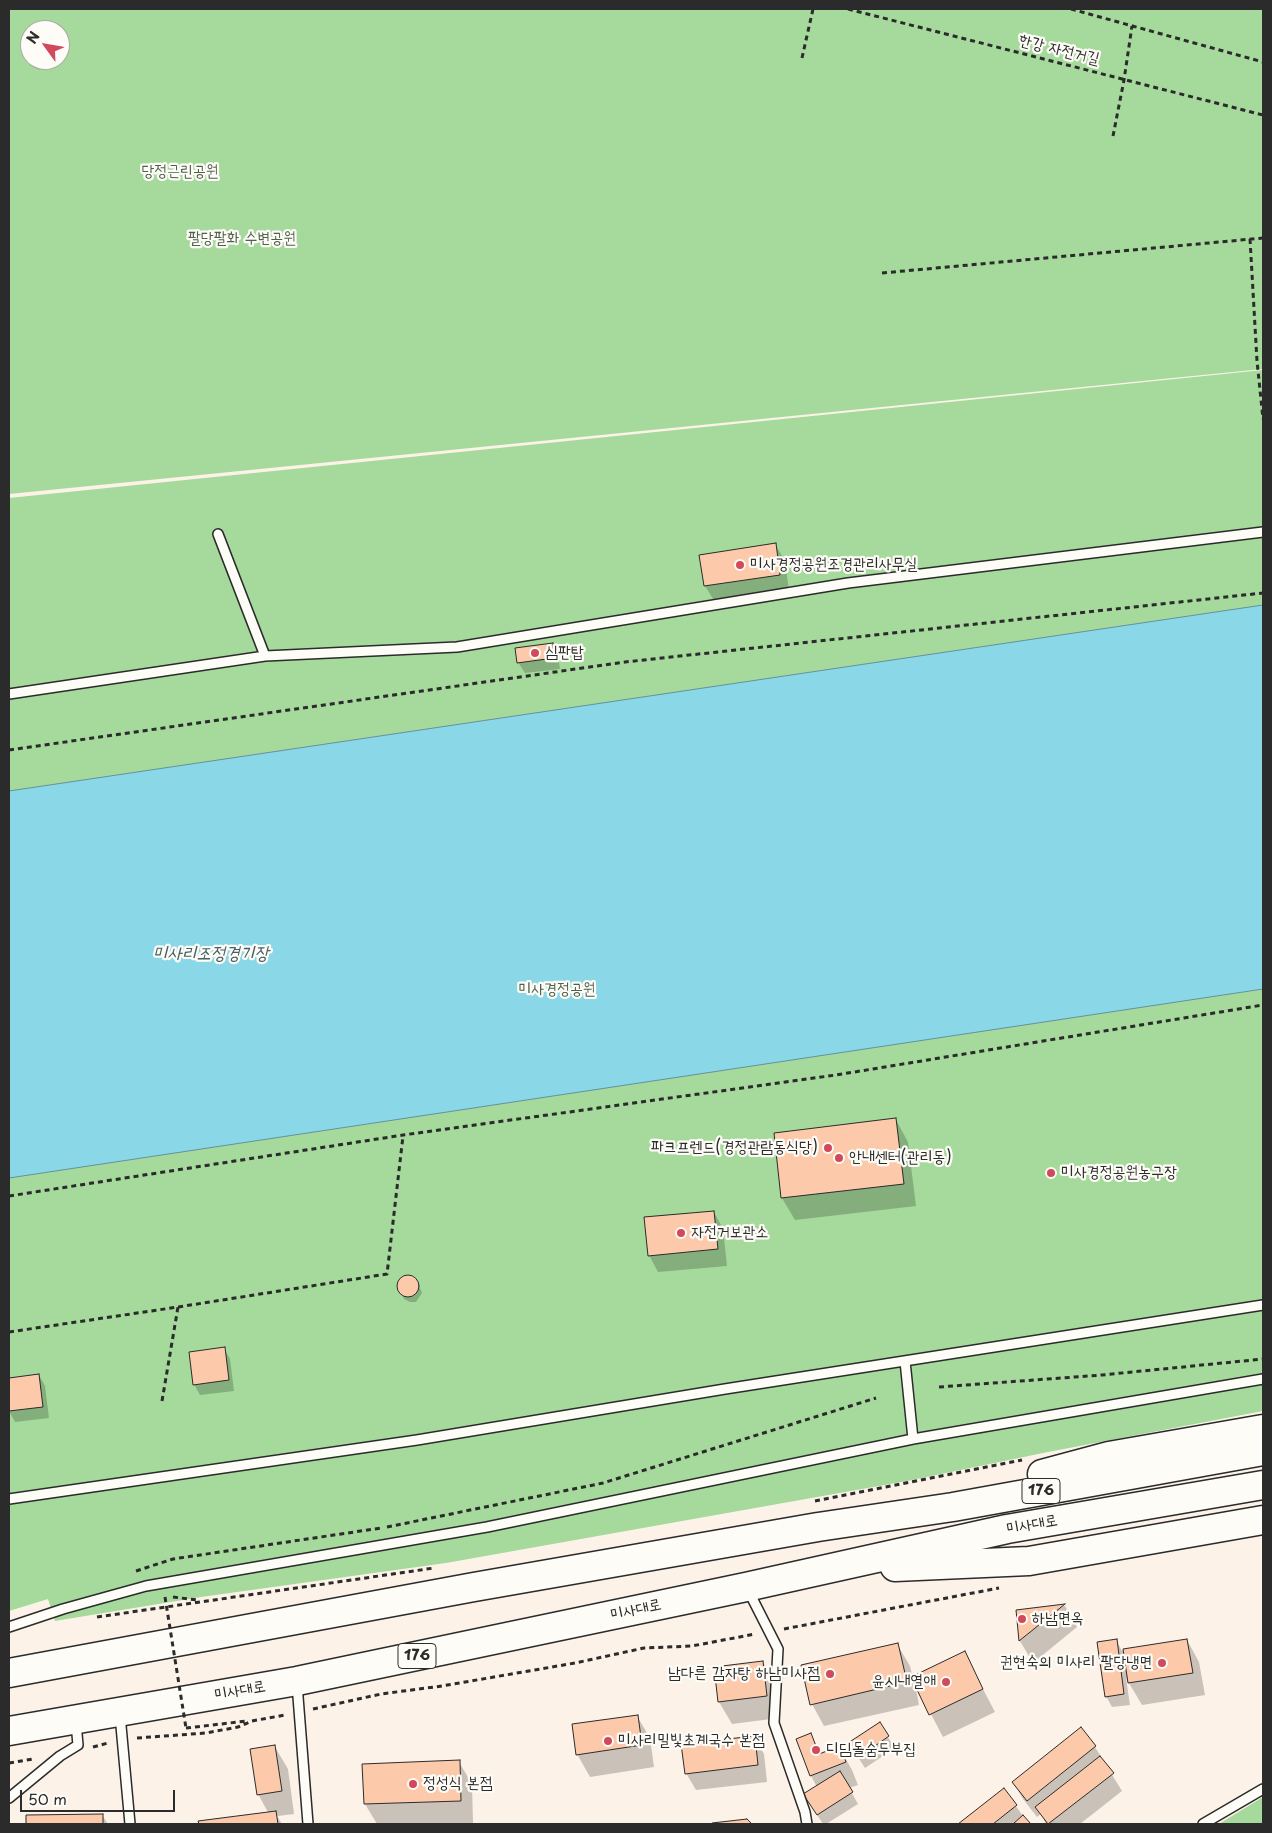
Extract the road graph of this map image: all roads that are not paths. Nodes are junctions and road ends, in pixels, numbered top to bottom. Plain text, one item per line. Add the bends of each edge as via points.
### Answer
1 (1263, 532) edge
2 (218, 534) dead end
3 (265, 656) junction
4 (9, 694) edge
5 (1263, 1305) edge
6 (905, 1361) junction
7 (1263, 1379) edge
8 (1263, 1429) edge
9 (913, 1439) junction
10 (1263, 1451) edge
11 (1263, 1485) edge
12 (9, 1499) edge
13 (816, 1514) junction
14 (1263, 1520) edge
15 (824, 1571) junction
16 (746, 1587) junction
17 (9, 1627) edge
18 (9, 1673) edge
19 (297, 1681) junction
20 (120, 1712) junction
21 (75, 1720) junction
22 (9, 1731) edge
23 (1263, 1789) edge
24 (9, 1798) edge
25 (130, 1824) edge
26 (308, 1824) edge
27 (807, 1824) edge
28 (1203, 1824) edge

1 - 3 lane via 848,583 457,647
2 - 3 lane
3 - 4 lane
5 - 6 lane
6 - 9 lane
6 - 12 lane via 417,1440
7 - 9 lane
8 - 13 main road via 1109,1456 1054,1472
9 - 17 lane via 487,1527 146,1586
10 - 13 main road, 미사대로 / 176 via 953,1507
11 - 15 main road, 미사대로 / 176 via 1007,1529
13 - 18 main road, 미사대로 / 176 via 454,1591
14 - 15 main road via 1029,1561
15 - 16 main road, 미사대로 / 176
16 - 19 main road, 미사대로 / 176
16 - 27 lane via 778,1648 774,1723
19 - 20 main road, 미사대로 / 176
19 - 26 lane
20 - 21 main road, 미사대로 / 176
20 - 25 lane
21 - 22 main road, 미사대로 / 176
21 - 24 lane via 78,1745
23 - 28 lane

